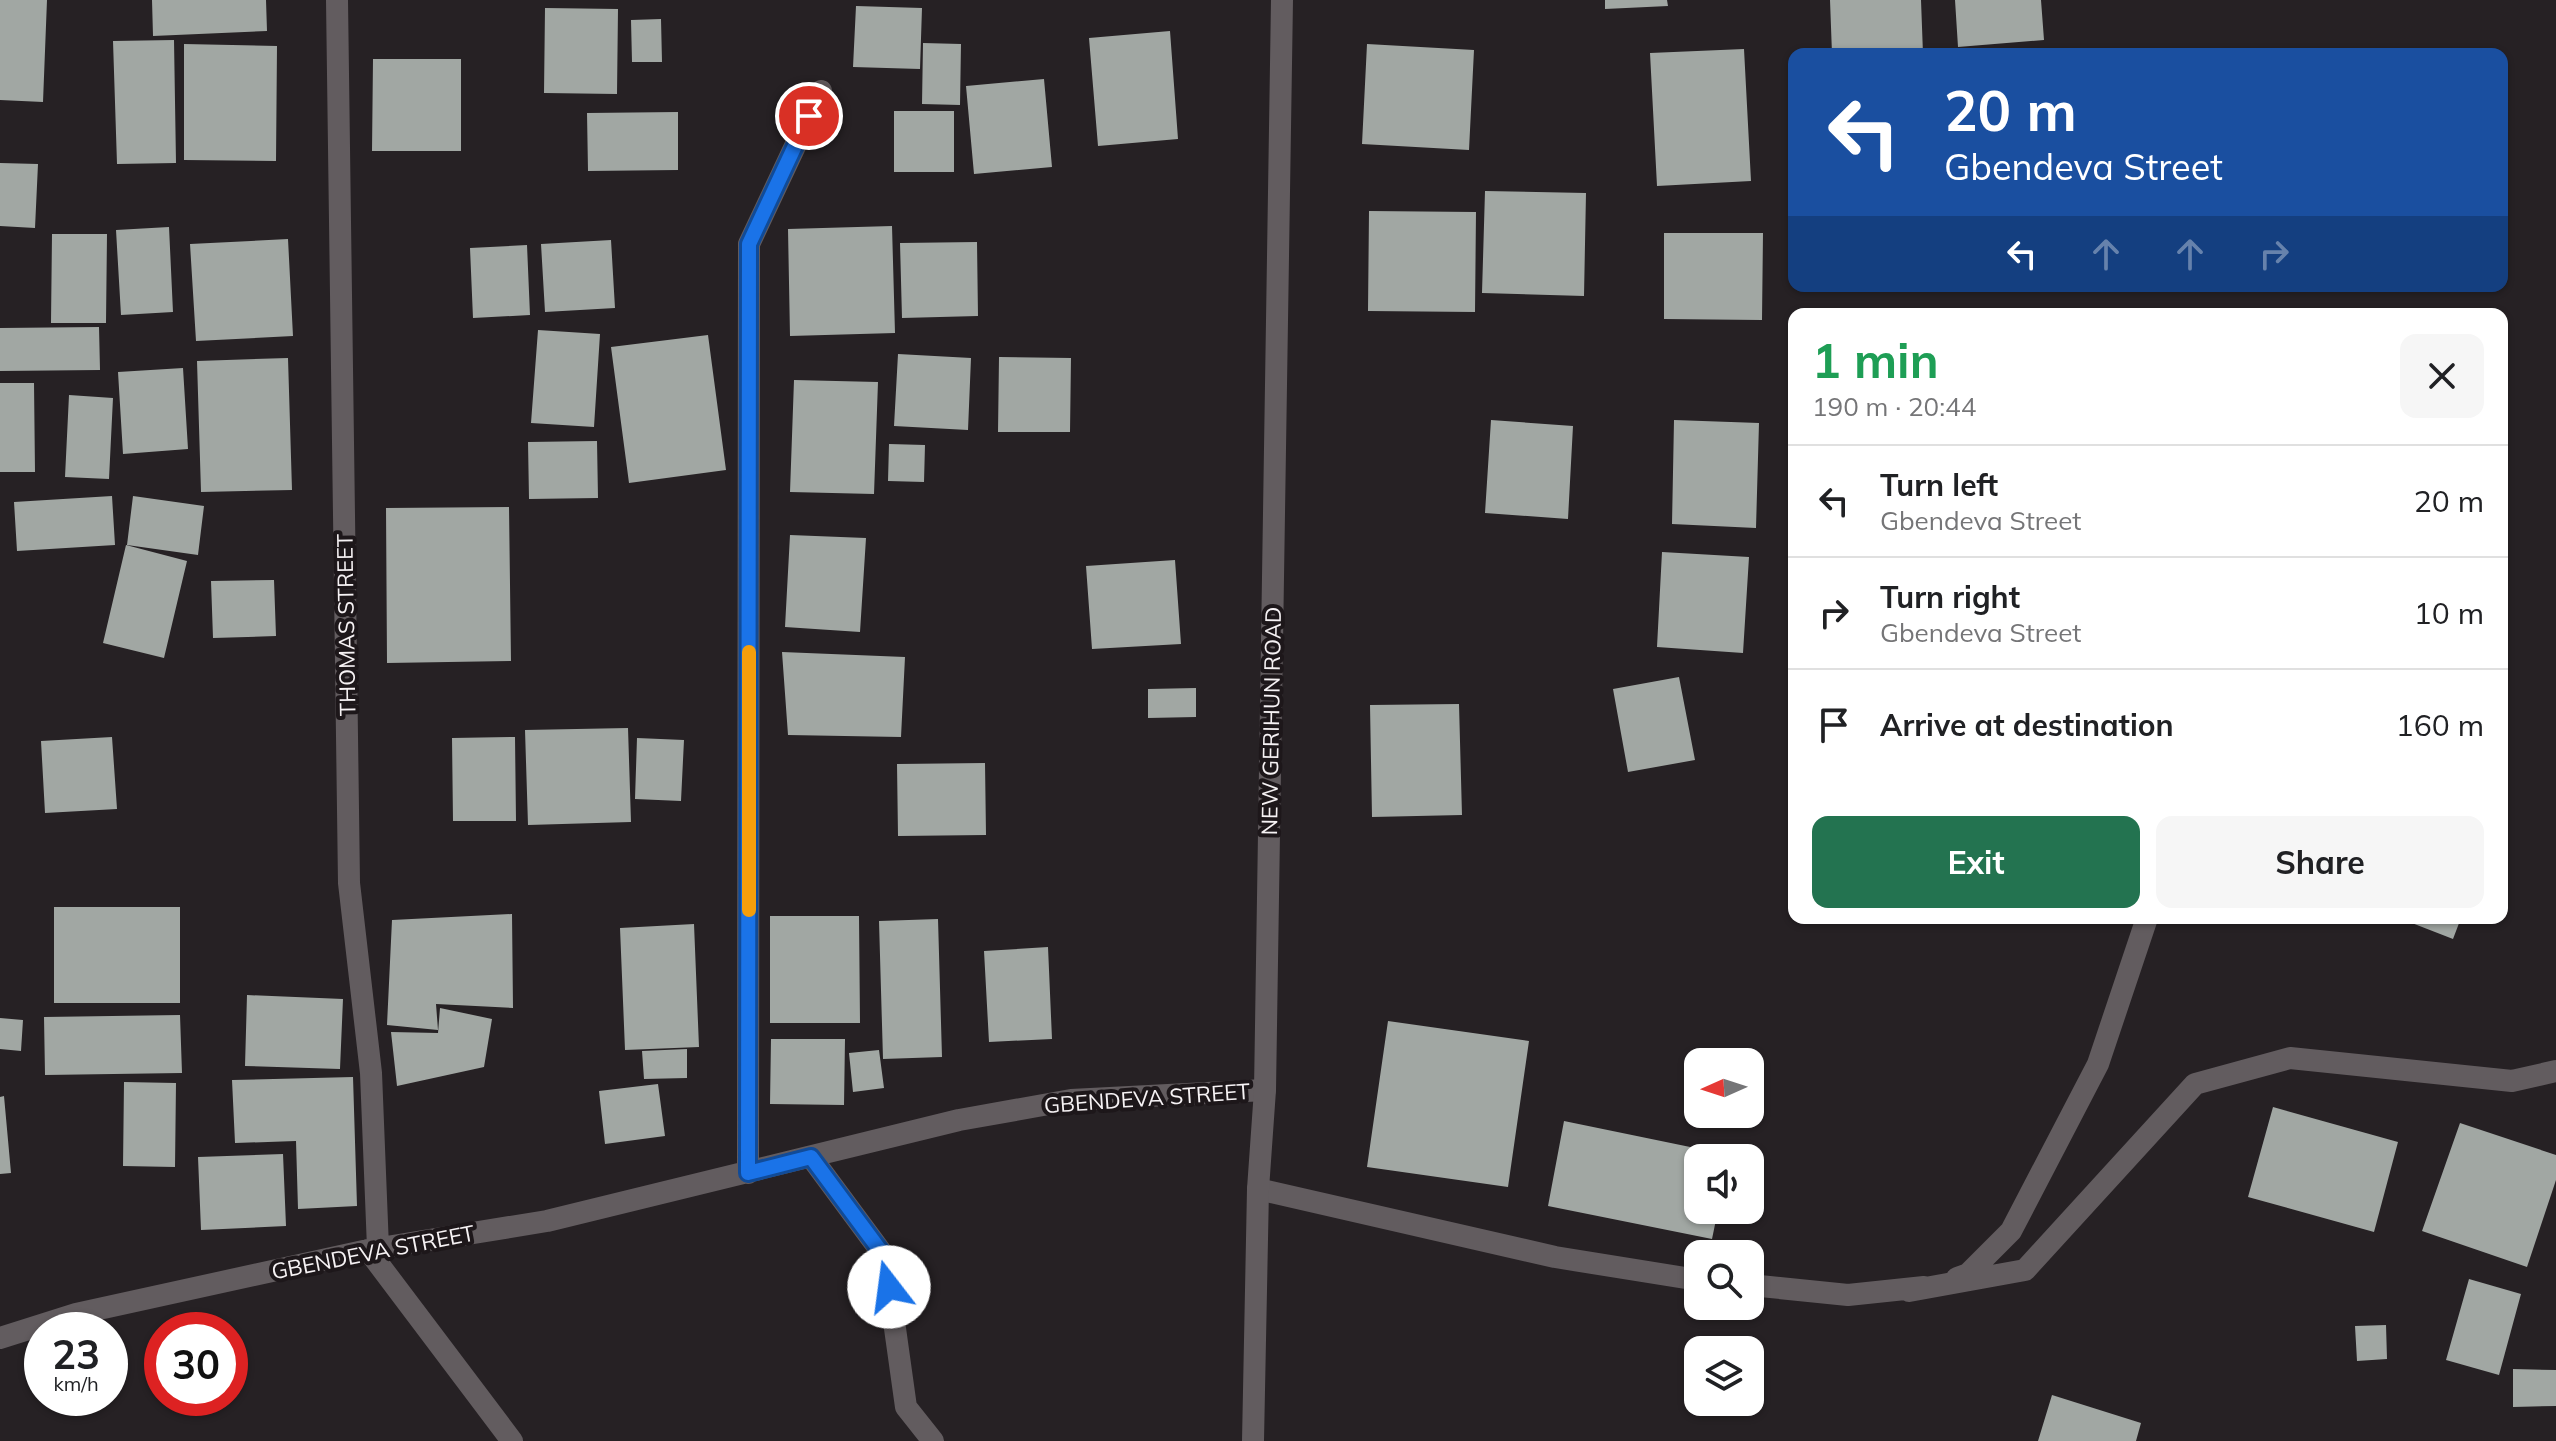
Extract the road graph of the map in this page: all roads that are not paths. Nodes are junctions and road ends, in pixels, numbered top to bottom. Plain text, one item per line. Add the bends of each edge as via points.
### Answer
1 (337, 0) edge
2 (1282, 0) edge
3 (821, 91) dead end
4 (2145, 924) edge
5 (2556, 1071) edge
6 (1265, 1090) junction
7 (811, 1157) junction
8 (748, 1173) junction
9 (1258, 1189) junction
10 (373, 1249) junction
11 (1684, 1278) edge
12 (1764, 1286) edge
13 (1909, 1291) junction
14 (0, 1338) edge
15 (512, 1441) edge
16 (933, 1441) edge
17 (1253, 1441) edge

1 - 10 street, THOMAS STREET via 349,883 371,1073
2 - 6 street, NEW GERIHUN ROAD
3 - 8 street via 749,244
4 - 13 street via 2098,1064 2011,1231 1968,1274
5 - 13 street via 2512,1081 2290,1058 2195,1084 2025,1270
6 - 7 street, GBENDEVA STREET via 1071,1100 959,1120
6 - 9 street, NEW GERIHUN ROAD
7 - 8 street, GBENDEVA STREET
7 - 16 street via 885,1257 906,1407
8 - 10 street, GBENDEVA STREET via 547,1221
9 - 11 street via 1555,1257
9 - 17 street, NEW GERIHUN ROAD
10 - 14 street, GBENDEVA STREET via 76,1314
10 - 15 street
12 - 13 street via 1848,1295

